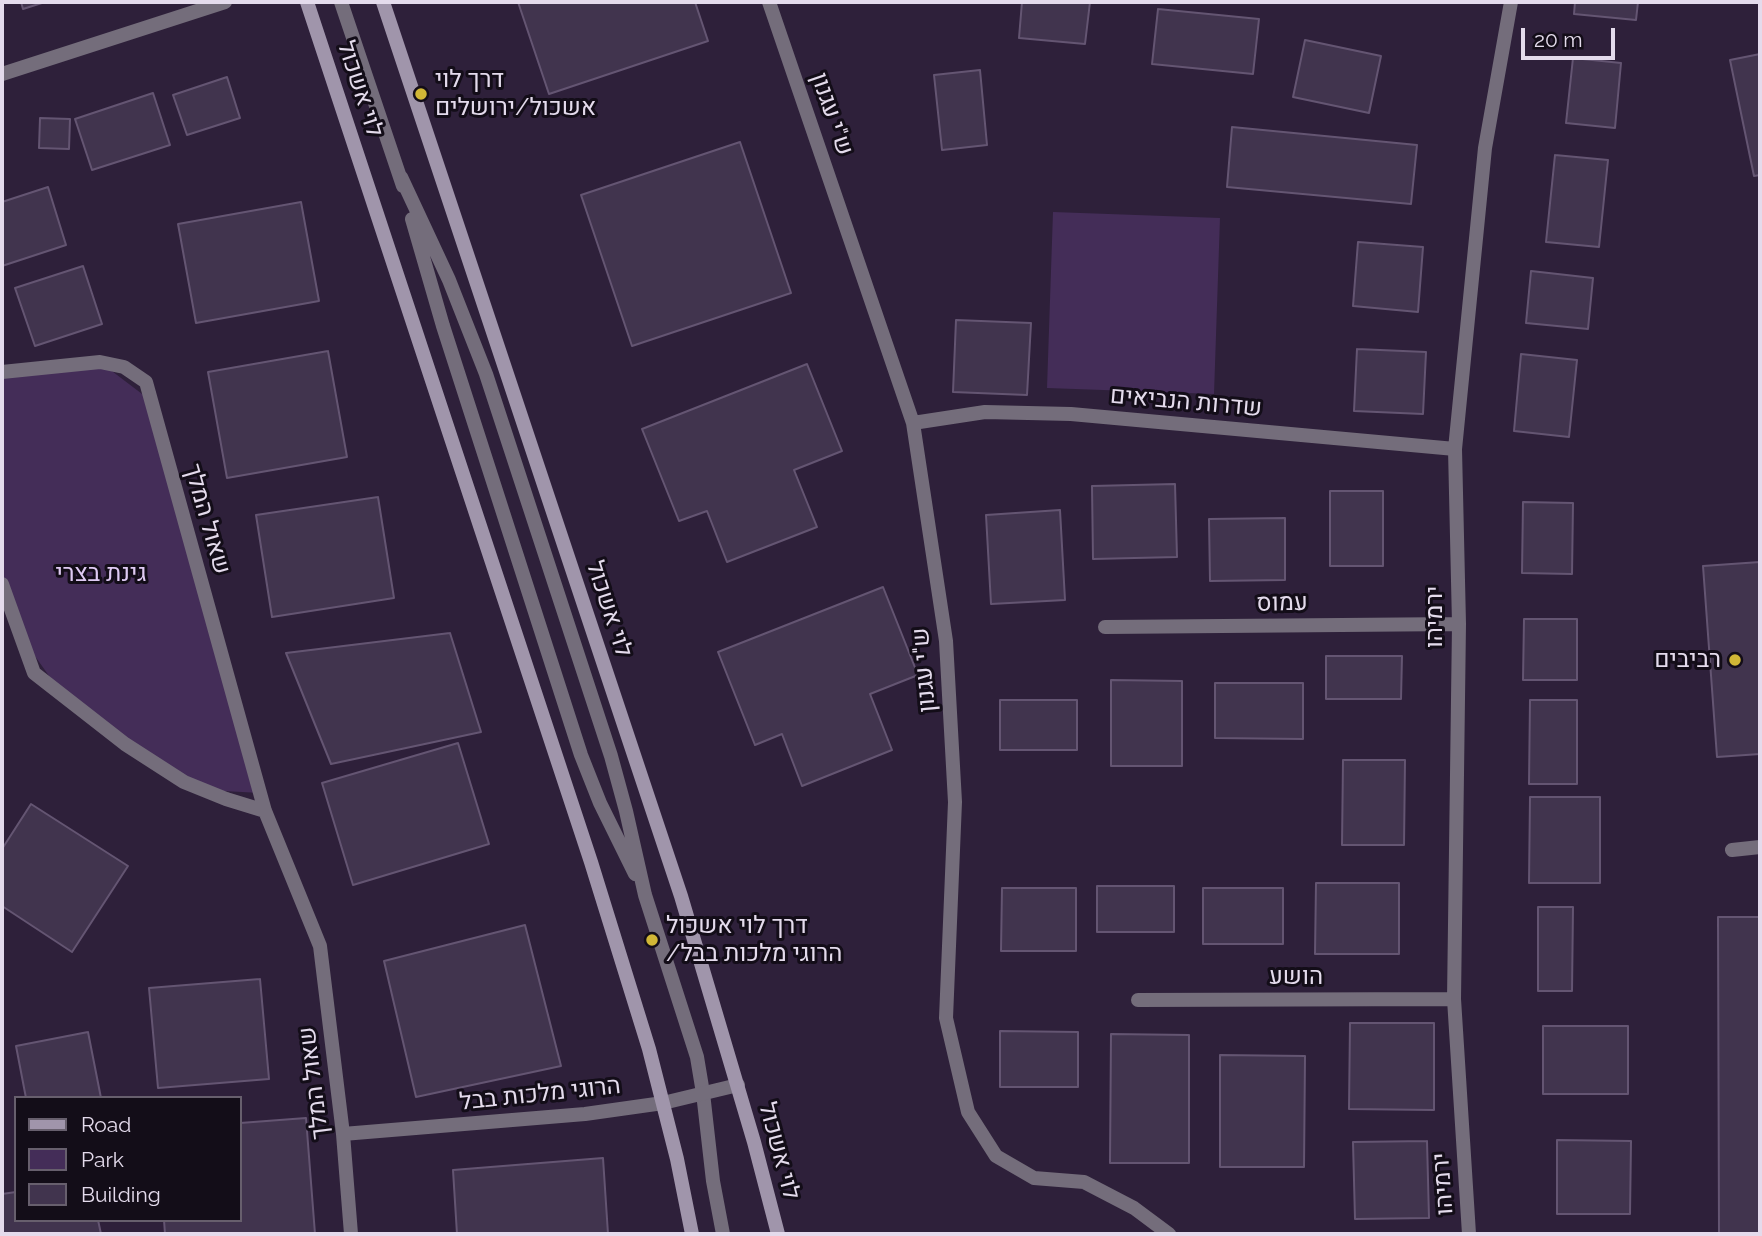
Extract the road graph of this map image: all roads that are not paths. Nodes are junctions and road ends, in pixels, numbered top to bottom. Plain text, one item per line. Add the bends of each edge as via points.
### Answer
1 (190, 2) edge
2 (225, 2) edge
3 (307, 2) edge
4 (341, 2) edge
5 (383, 2) edge
6 (769, 2) edge
7 (1511, 2) edge
8 (139, 30) junction
9 (2, 74) edge
10 (401, 177) junction
11 (2, 373) edge
12 (913, 423) junction
13 (1455, 449) junction
14 (2, 584) edge
15 (1459, 624) junction
16 (1105, 627) dead end
17 (265, 811) junction
18 (1760, 847) edge
19 (1732, 850) dead end
20 (645, 895) junction
21 (1454, 999) junction
22 (1138, 1000) dead end
23 (738, 1084) junction
24 (704, 1093) junction
25 (663, 1103) junction
26 (343, 1134) junction
27 (351, 1234) edge
28 (692, 1234) edge
29 (723, 1234) edge
30 (778, 1234) edge
31 (1169, 1234) edge
32 (1469, 1234) edge

1 - 8 street
2 - 8 street
3 - 25 main road, לוי אשכול via 591,862
4 - 10 street
5 - 23 main road, לוי אשכול via 681,896
6 - 12 street, ש"י עגנון
7 - 13 street, ירמיהו via 1485,148
8 - 9 street
10 - 20 street via 443,326 581,755
10 - 20 street via 486,374 611,756
11 - 17 street, שאול המלך via 100,362 124,367 146,382
12 - 13 street, שדרות הנביאים via 985,412 1071,414
12 - 31 street, ש"י עגנון via 946,641 955,802 946,1018 968,1112 996,1156 1034,1178 1084,1182 1134,1208
13 - 15 street, ירמיהו
14 - 17 street via 34,673 125,744 184,782
15 - 16 street, עמוס
15 - 21 street, ירמיהו
17 - 26 street, שאול המלך via 320,946
18 - 19 street
20 - 24 street via 694,1047
21 - 22 street, הושע
21 - 32 street, ירמיהו
23 - 24 street, הרוגי מלכות בבל
23 - 30 main road, לוי אשכול
24 - 25 street, הרוגי מלכות בבל
24 - 29 street
25 - 26 street, הרוגי מלכות בבל
25 - 28 main road, לוי אשכול
26 - 27 street, שאול המלך

